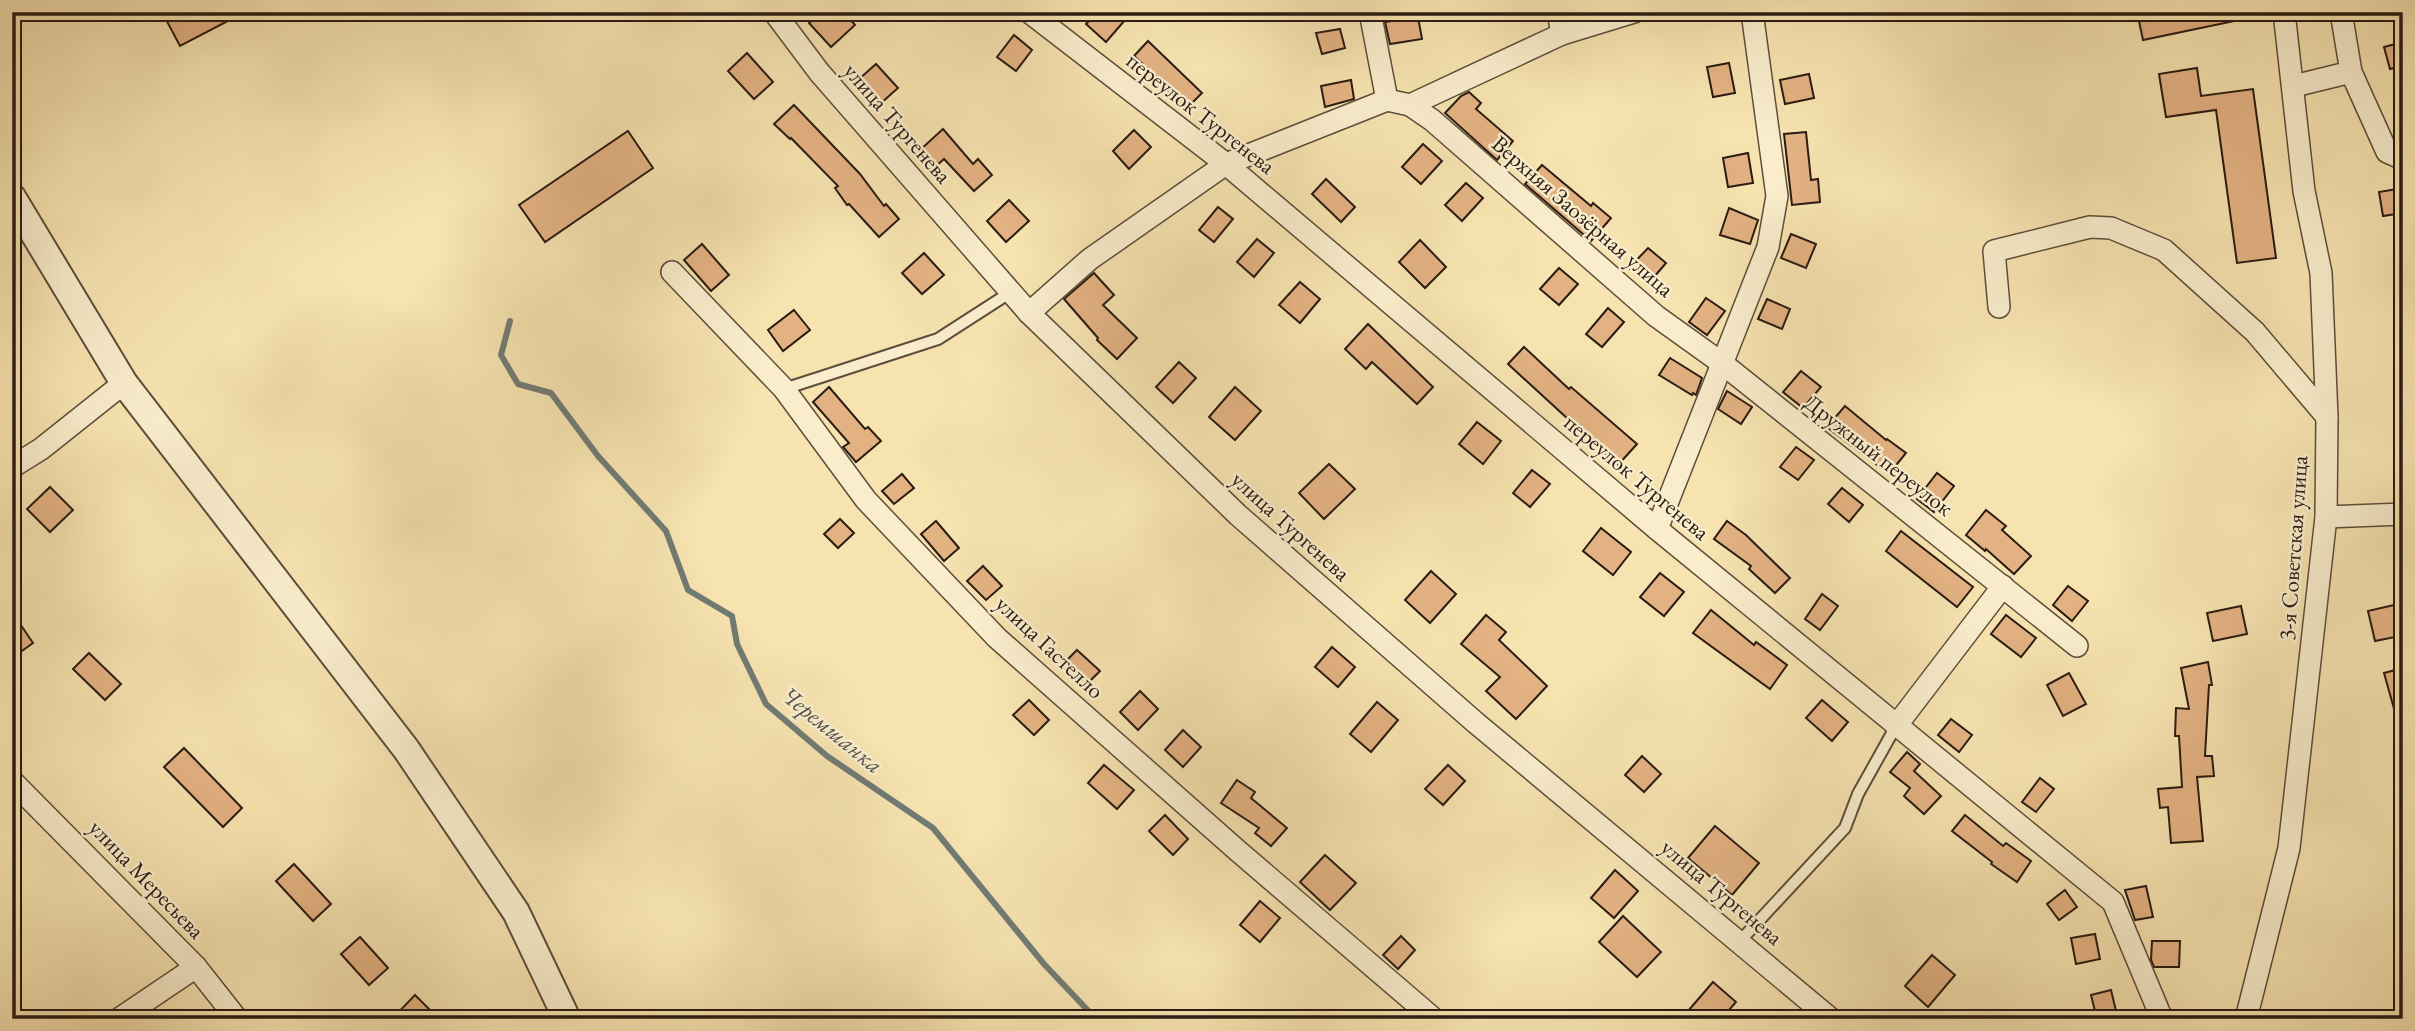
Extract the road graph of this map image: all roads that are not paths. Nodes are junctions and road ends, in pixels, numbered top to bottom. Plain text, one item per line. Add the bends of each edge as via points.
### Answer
1 (774, 12) edge
2 (1029, 12) edge
3 (1370, 12) edge
4 (1558, 12) edge
5 (1634, 12) edge
6 (1752, 12) edge
7 (2284, 12) edge
8 (2341, 12) edge
9 (1562, 34) junction
10 (2351, 72) junction
11 (2294, 86) junction
12 (1387, 100) junction
13 (1410, 105) junction
14 (2403, 159) edge
15 (1226, 164) junction
16 (12, 197) edge
17 (672, 272) dead end
18 (1011, 292) junction
19 (1999, 307) dead end
20 (1029, 313) junction
21 (1723, 364) junction
22 (124, 383) junction
23 (784, 389) junction
24 (2327, 417) junction
25 (12, 467) edge
26 (2403, 514) edge
27 (2326, 517) junction
28 (1657, 528) junction
29 (2003, 586) junction
30 (2077, 646) dead end
31 (1896, 726) junction
32 (12, 781) edge
33 (1740, 941) junction
34 (197, 967) junction
35 (119, 1019) edge
36 (237, 1019) edge
37 (566, 1019) edge
38 (1434, 1019) edge
39 (1831, 1019) edge
40 (2162, 1019) edge
41 (2246, 1019) edge

1 - 18 street, улица Тургенева via 819,72
2 - 15 street, переулок Тургенева
3 - 12 street
4 - 9 street
5 - 9 street
6 - 21 street via 1777,196 1768,247
7 - 11 street, 3-я Советская улица
8 - 10 street
9 - 13 street
10 - 11 street
10 - 14 street via 2387,152
11 - 24 street, 3-я Советская улица via 2304,191 2321,273
12 - 13 street
12 - 15 street
13 - 21 street, Верхняя Заозёрная улица via 1656,316
15 - 20 street via 1090,259
15 - 28 street, переулок Тургенева
16 - 22 street
17 - 23 street, улица Гастелло
18 - 20 street, улица Тургенева
18 - 23 lane via 938,339
19 - 24 street via 1994,251 2090,227 2111,228 2164,250 2255,332
20 - 33 street, улица Тургенева via 1238,515 1476,723
21 - 28 street
21 - 29 street, Дружный переулок
22 - 25 street
22 - 37 street via 406,749 516,912
23 - 38 street, улица Гастелло via 866,500 998,638
24 - 27 street, 3-я Советская улица
26 - 27 street
27 - 41 street, 3-я Советская улица via 2289,848
28 - 31 street, переулок Тургенева
29 - 30 street, Дружный переулок
29 - 31 street
31 - 33 lane via 1858,794 1845,828
31 - 40 street, переулок Тургенева via 2113,902
32 - 34 street, улица Мересьева
33 - 39 street, улица Тургенева
34 - 35 street
34 - 36 street, улица Мересьева

